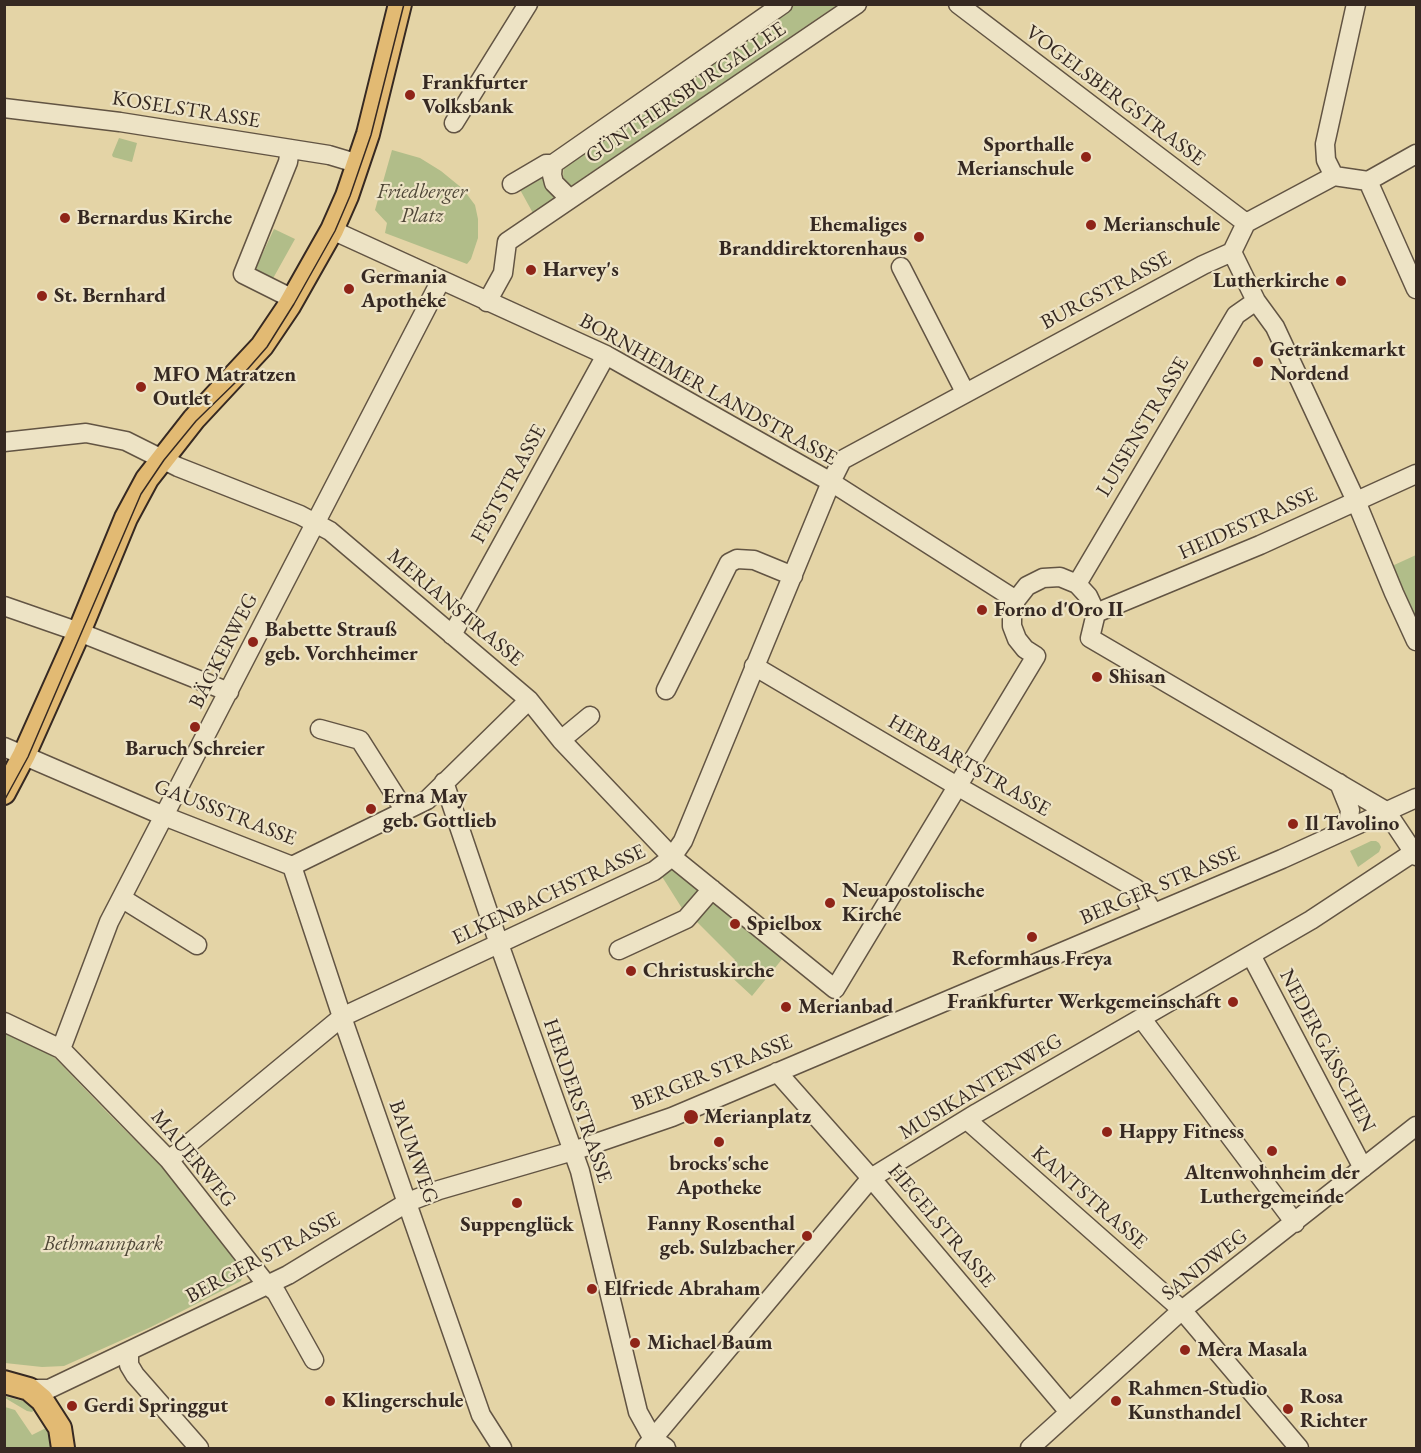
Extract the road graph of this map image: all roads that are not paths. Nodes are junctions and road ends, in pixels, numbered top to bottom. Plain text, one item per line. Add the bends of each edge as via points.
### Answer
1 (528, 4) edge
2 (783, 4) edge
3 (857, 4) edge
4 (958, 4) edge
5 (1356, 4) edge
6 (399, 10) edge
7 (4, 108) edge
8 (454, 123) dead end
9 (290, 149) junction
10 (1416, 154) edge
11 (359, 164) junction
12 (553, 164) junction
13 (1334, 176) junction
14 (1368, 181) junction
15 (512, 184) dead end
16 (569, 198) junction
17 (1245, 223) junction
18 (332, 230) junction
19 (1232, 252) junction
20 (902, 267) dead end
21 (441, 280) junction
22 (1416, 289) edge
23 (293, 298) junction
24 (1256, 301) junction
25 (487, 302) junction
26 (606, 355) junction
27 (965, 392) junction
28 (5, 441) edge
29 (156, 455) junction
30 (1416, 474) edge
31 (831, 482) junction
32 (1356, 501) junction
33 (315, 523) junction
34 (793, 576) junction
35 (1077, 584) junction
36 (1016, 600) junction
37 (4, 606) edge
38 (1096, 613) junction
39 (79, 632) junction
40 (452, 635) junction
41 (1416, 641) edge
42 (754, 666) junction
43 (666, 690) dead end
44 (228, 692) junction
45 (529, 700) junction
46 (590, 716) dead end
47 (320, 729) dead end
48 (561, 740) junction
49 (14, 751) edge
50 (444, 782) junction
51 (1339, 783) junction
52 (957, 786) junction
53 (4, 793) edge
54 (1416, 798) edge
55 (1386, 811) junction
56 (405, 812) junction
57 (164, 816) junction
58 (1348, 827) junction
59 (1416, 855) edge
60 (672, 857) junction
61 (292, 866) junction
62 (712, 889) junction
63 (123, 898) junction
64 (1153, 913) junction
65 (499, 944) junction
66 (196, 945) dead end
67 (620, 950) dead end
68 (1251, 955) junction
69 (342, 1017) junction
70 (1142, 1019) junction
71 (4, 1022) edge
72 (61, 1049) junction
73 (777, 1072) junction
74 (967, 1120) junction
75 (1416, 1126) edge
76 (573, 1150) junction
77 (169, 1160) junction
78 (1364, 1168) junction
79 (871, 1178) junction
80 (408, 1202) junction
81 (1295, 1223) junction
82 (267, 1285) junction
83 (1182, 1310) junction
84 (129, 1353) junction
85 (314, 1360) dead end
86 (4, 1382) edge
87 (29, 1389) junction
88 (1069, 1412) junction
89 (654, 1445) edge
90 (63, 1449) edge
91 (199, 1449) edge
92 (502, 1449) edge
93 (1030, 1449) edge
94 (1299, 1449) edge

1 - 8 street
2 - 12 street, GÜNTHERSBURGALLEE
3 - 16 street, GÜNTHERSBURGALLEE
4 - 17 street, VOGELSBERGSTRASSE
5 - 13 street via 1325,144 1326,160
6 - 11 main road
7 - 9 street, KOSELSTRASSE
9 - 11 street, KOSELSTRASSE
9 - 23 street via 243,274
10 - 14 street
11 - 18 main road
12 - 15 street, GÜNTHERSBURGALLEE via 546,164
12 - 16 street via 554,183
13 - 14 street
13 - 17 street
14 - 22 street
16 - 25 street, GÜNTHERSBURGALLEE via 507,242 503,273
17 - 19 street
18 - 21 street, BORNHEIMER LANDSTRASSE
18 - 23 main road
19 - 24 street
19 - 27 street, BURGSTRASSE
20 - 27 street
21 - 25 street, BORNHEIMER LANDSTRASSE
21 - 33 street, BÄCKERWEG
23 - 29 main road via 262,346
24 - 32 street via 1275,327
24 - 35 street, LUISENSTRASSE via 1236,315
25 - 26 street, BORNHEIMER LANDSTRASSE
26 - 31 street, BORNHEIMER LANDSTRASSE
26 - 40 street, FESTSTRASSE
27 - 31 street, BURGSTRASSE via 842,460
28 - 29 street, MERIANSTRASSE via 86,433 126,441
29 - 33 street, MERIANSTRASSE
29 - 39 main road via 133,474 126,518
30 - 32 street, HEIDESTRASSE
31 - 34 street, ELKENBACHSTRASSE
31 - 36 street, BORNHEIMER LANDSTRASSE
32 - 38 street, HEIDESTRASSE
32 - 41 street
33 - 40 street, MERIANSTRASSE via 330,531
33 - 44 street, BÄCKERWEG
34 - 42 street, ELKENBACHSTRASSE
34 - 43 street via 754,560 737,559 729,563
35 - 36 street via 1060,577 1043,578 1027,586
35 - 38 street
36 - 52 street via 1012,626 1017,639 1036,656
37 - 39 street
38 - 51 street via 1090,638
39 - 44 street
39 - 49 main road
40 - 45 street, MERIANSTRASSE
42 - 52 street, HERBARTSTRASSE
42 - 60 street, ELKENBACHSTRASSE via 683,841
44 - 57 street, BÄCKERWEG
45 - 48 street, MERIANSTRASSE
45 - 50 street, GAUSSSTRASSE
46 - 48 street
47 - 56 street via 360,740
48 - 60 street, MERIANSTRASSE
49 - 53 main road
49 - 57 street, GAUSSSTRASSE
50 - 56 street, GAUSSSTRASSE via 427,800
50 - 65 street, HERDERSTRASSE
51 - 55 street
51 - 58 street via 1350,810
52 - 62 street via 835,989
52 - 64 street, HERBARTSTRASSE via 1135,888
54 - 55 street, BERGER STRASSE
55 - 58 street, BERGER STRASSE
55 - 59 street
56 - 61 street, GAUSSSTRASSE
57 - 61 street, GAUSSSTRASSE
57 - 63 street, BÄCKERWEG
58 - 64 street, BERGER STRASSE
59 - 68 street, MUSIKANTENWEG via 1408,856
60 - 62 street
60 - 65 street, ELKENBACHSTRASSE via 654,871
61 - 69 street, BAUMWEG
62 - 67 street via 686,919
63 - 66 street
63 - 72 street, BÄCKERWEG via 109,922
64 - 73 street, BERGER STRASSE
65 - 69 street, ELKENBACHSTRASSE
65 - 76 street, HERDERSTRASSE
68 - 70 street, MUSIKANTENWEG
68 - 78 street, NEDERGÄSSCHEN
69 - 77 street, ELKENBACHSTRASSE
69 - 80 street, BAUMWEG
70 - 74 street, MUSIKANTENWEG
70 - 81 street
71 - 72 street, MAUERWEG
72 - 77 street, MAUERWEG
73 - 76 street, BERGER STRASSE via 672,1117
73 - 79 street, HEGELSTRASSE
74 - 79 street, MUSIKANTENWEG
74 - 83 street, KANTSTRASSE
75 - 78 street, SANDWEG
76 - 80 street, BERGER STRASSE
76 - 89 street, HERDERSTRASSE via 638,1412
77 - 82 street, MAUERWEG
78 - 81 street, SANDWEG
79 - 88 street, HEGELSTRASSE
79 - 89 street, MUSIKANTENWEG
80 - 82 street, BERGER STRASSE
80 - 92 street, BAUMWEG via 482,1415
81 - 83 street, SANDWEG
82 - 84 street, BERGER STRASSE
82 - 85 street, MAUERWEG via 283,1302
83 - 88 street, SANDWEG
83 - 94 street, KANTSTRASSE
84 - 87 street, BERGER STRASSE via 49,1389
84 - 91 street via 129,1365 135,1375
86 - 87 main road
87 - 90 main road via 42,1400 60,1428
88 - 93 street, SANDWEG

